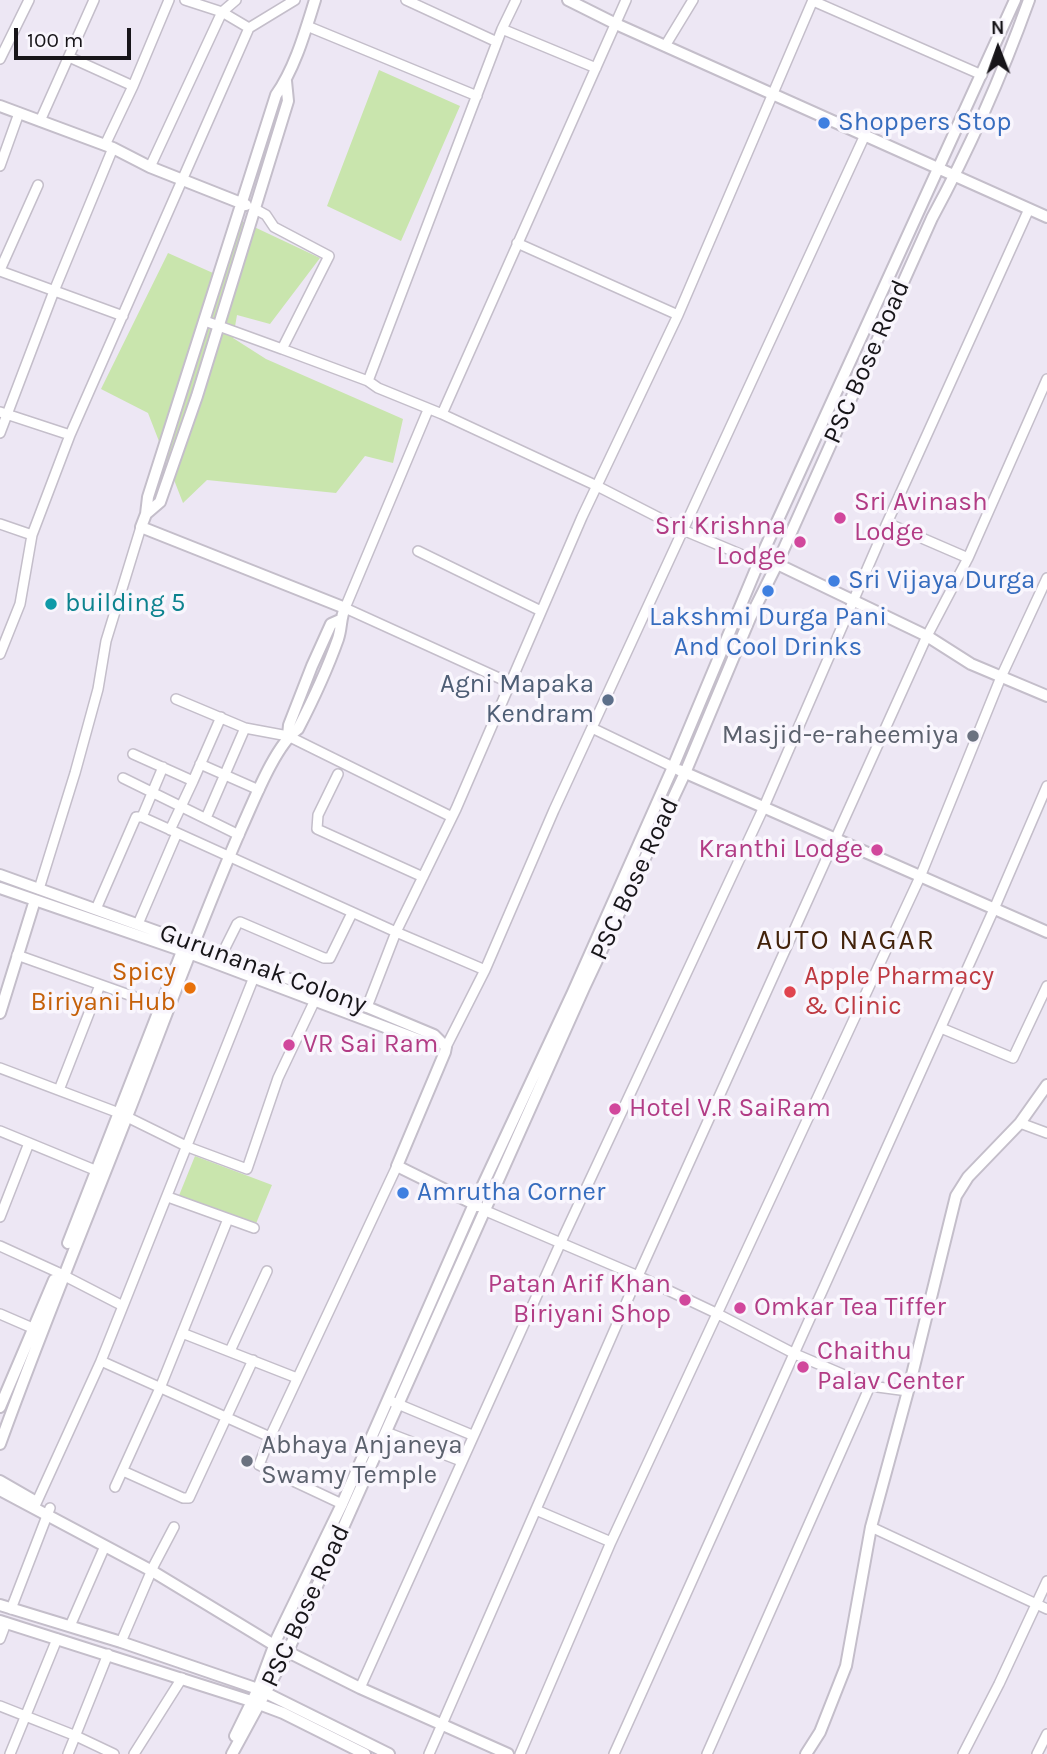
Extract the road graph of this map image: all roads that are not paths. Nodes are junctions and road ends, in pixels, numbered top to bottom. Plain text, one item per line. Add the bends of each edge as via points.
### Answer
1 (29, 0) edge
2 (94, 0) edge
3 (169, 0) edge
4 (185, 0) edge
5 (236, 0) edge
6 (295, 0) edge
7 (315, 0) edge
8 (406, 0) edge
9 (516, 0) edge
10 (568, 0) edge
11 (626, 0) edge
12 (693, 0) edge
13 (1015, 0) edge
14 (1029, 0) edge
15 (813, 1) edge
16 (222, 12) junction
17 (616, 24) junction
18 (307, 26) junction
19 (249, 28) junction
20 (502, 29) junction
21 (497, 42) junction
22 (3, 46) edge
23 (665, 46) junction
24 (69, 57) junction
25 (0, 59) edge
26 (596, 68) junction
27 (982, 75) junction
28 (286, 81) junction
29 (133, 86) junction
30 (772, 93) junction
31 (477, 96) junction
32 (0, 106) edge
33 (19, 113) junction
34 (40, 121) junction
35 (865, 135) junction
36 (109, 147) junction
37 (0, 166) edge
38 (150, 167) junction
39 (940, 168) junction
40 (955, 175) junction
41 (183, 179) junction
42 (38, 185) dead end
43 (242, 203) junction
44 (255, 209) junction
45 (1029, 209) junction
46 (1047, 217) edge
47 (517, 243) junction
48 (0, 271) edge
49 (54, 291) junction
50 (678, 315) junction
51 (122, 316) junction
52 (205, 321) junction
53 (218, 326) junction
54 (282, 349) junction
55 (1047, 379) edge
56 (368, 382) junction
57 (428, 410) junction
58 (3, 414) edge
59 (442, 414) junction
60 (0, 433) edge
61 (70, 435) junction
62 (597, 486) junction
63 (146, 514) junction
64 (887, 523) junction
65 (0, 524) edge
66 (141, 527) junction
67 (683, 530) junction
68 (32, 535) junction
69 (418, 551) dead end
70 (968, 558) junction
71 (760, 560) junction
72 (777, 564) junction
73 (1047, 578) edge
74 (854, 602) junction
75 (345, 608) junction
76 (541, 611) junction
77 (927, 636) junction
78 (0, 654) edge
79 (1001, 677) junction
80 (510, 683) junction
81 (1047, 696) edge
82 (176, 699) dead end
83 (221, 717) junction
84 (244, 728) junction
85 (592, 728) junction
86 (288, 736) junction
87 (134, 754) dead end
88 (200, 764) junction
89 (163, 767) junction
90 (673, 767) junction
91 (684, 773) junction
92 (338, 774) dead end
93 (224, 775) junction
94 (123, 778) dead end
95 (193, 780) junction
96 (1047, 786) edge
97 (259, 790) junction
98 (152, 792) junction
99 (181, 806) junction
100 (763, 808) junction
101 (142, 817) junction
102 (452, 817) junction
103 (206, 818) junction
104 (174, 832) junction
105 (239, 835) junction
106 (837, 841) junction
107 (229, 858) junction
108 (0, 875) edge
109 (423, 877) junction
110 (920, 877) junction
111 (0, 888) edge
112 (37, 894) junction
113 (96, 909) junction
114 (994, 909) junction
115 (352, 913) junction
116 (138, 923) junction
117 (396, 932) junction
118 (1047, 932) edge
119 (188, 947) junction
120 (222, 954) junction
121 (17, 956) junction
122 (485, 970) junction
123 (254, 977) junction
124 (100, 985) junction
125 (1047, 986) edge
126 (315, 1000) junction
127 (160, 1006) junction
128 (367, 1007) junction
129 (0, 1013) edge
130 (941, 1028) junction
131 (442, 1045) junction
132 (0, 1068) edge
133 (1047, 1085) edge
134 (59, 1090) junction
135 (122, 1115) junction
136 (1020, 1123) junction
137 (0, 1131) edge
138 (1047, 1133) edge
139 (29, 1143) junction
140 (188, 1147) junction
141 (397, 1166) junction
142 (99, 1172) junction
143 (168, 1197) junction
144 (474, 1204) junction
145 (486, 1211) junction
146 (0, 1217) edge
147 (228, 1219) junction
148 (254, 1228) dead end
149 (561, 1241) junction
150 (0, 1246) edge
151 (267, 1271) dead end
152 (60, 1273) junction
153 (638, 1276) junction
154 (123, 1306) junction
155 (716, 1313) junction
156 (0, 1314) edge
157 (37, 1330) junction
158 (182, 1333) junction
159 (230, 1351) junction
160 (795, 1354) junction
161 (253, 1360) junction
162 (101, 1361) junction
163 (297, 1378) junction
164 (870, 1386) junction
165 (160, 1388) junction
166 (908, 1391) junction
167 (388, 1400) junction
168 (399, 1405) junction
169 (0, 1407) edge
170 (226, 1419) junction
171 (386, 1432) junction
172 (472, 1435) junction
173 (270, 1437) junction
174 (0, 1444) edge
175 (461, 1461) junction
176 (123, 1471) junction
177 (0, 1481) edge
178 (115, 1487) dead end
179 (0, 1490) edge
180 (342, 1504) junction
181 (35, 1505) junction
182 (536, 1510) junction
183 (49, 1512) junction
184 (174, 1527) dead end
185 (871, 1527) junction
186 (611, 1542) junction
187 (105, 1546) junction
188 (153, 1568) junction
189 (1047, 1581) edge
190 (1037, 1605) junction
191 (6, 1607) edge
192 (1047, 1609) edge
193 (3, 1622) edge
194 (70, 1626) junction
195 (0, 1639) edge
196 (57, 1639) junction
197 (121, 1642) junction
198 (276, 1642) junction
199 (288, 1651) junction
200 (108, 1654) junction
201 (181, 1678) junction
202 (360, 1688) junction
203 (262, 1690) junction
204 (256, 1703) junction
205 (0, 1706) edge
206 (25, 1716) junction
207 (440, 1726) junction
208 (1047, 1734) edge
209 (76, 1736) junction
210 (10, 1754) edge
211 (68, 1754) edge
212 (114, 1754) edge
213 (134, 1754) edge
214 (226, 1754) edge
215 (232, 1754) edge
216 (365, 1754) edge
217 (389, 1754) edge
218 (429, 1754) edge
219 (508, 1754) edge
220 (520, 1754) edge
221 (614, 1754) edge
222 (707, 1754) edge
223 (806, 1754) edge
224 (963, 1754) edge
225 (1037, 1754) edge

1 - 22 street
2 - 24 street
3 - 29 street
4 - 16 street
5 - 16 street
6 - 19 street
7 - 18 street
8 - 21 street
9 - 20 street
10 - 17 street
11 - 17 street
12 - 23 street
13 - 27 street, PSC Bose Road
14 - 40 street, PSC Bose Road
15 - 27 street
15 - 30 street
16 - 19 street
16 - 38 street
17 - 23 street
17 - 26 street
18 - 28 street
18 - 31 street
19 - 41 street
20 - 21 street
20 - 26 street
21 - 31 street
22 - 25 street
23 - 30 street
24 - 29 street
24 - 34 street
26 - 47 street
27 - 39 street, PSC Bose Road
28 - 43 street via 276,95
28 - 44 street via 288,101
29 - 36 street
30 - 35 street
30 - 50 street
31 - 56 street
32 - 33 street
33 - 34 street
33 - 37 street
34 - 36 street
35 - 39 street
35 - 67 street
36 - 38 street
36 - 49 street
38 - 41 street
39 - 40 street
39 - 71 street, PSC Bose Road
40 - 45 street
40 - 72 street, PSC Bose Road
41 - 43 street
41 - 51 street
42 - 48 street
43 - 44 street
43 - 52 street
44 - 53 street
44 - 54 street via 274,227 329,256
45 - 46 street
45 - 64 street
47 - 50 street
47 - 59 street
48 - 49 street
49 - 51 street
49 - 58 street
50 - 62 street
51 - 61 street
52 - 53 street
52 - 63 street
53 - 54 street
53 - 63 street via 169,479 160,502
54 - 56 street
55 - 70 street
56 - 57 street
57 - 59 street
57 - 75 street
58 - 60 street
58 - 61 street
59 - 62 street
61 - 68 street
62 - 67 street
62 - 76 street
63 - 66 street
64 - 70 street
64 - 74 street
65 - 68 street
66 - 75 street
66 - 112 street via 106,641 75,773
67 - 71 street
67 - 85 street
68 - 78 street via 20,604
69 - 76 street
70 - 77 street
71 - 72 street
71 - 90 street, PSC Bose Road
72 - 74 street
72 - 91 street, PSC Bose Road
73 - 79 street
74 - 77 street
74 - 100 street
75 - 80 street
75 - 86 street via 330,661 298,729
76 - 80 street
77 - 79 street
77 - 106 street
79 - 81 street
79 - 110 street
80 - 102 street
82 - 83 street
83 - 84 street
83 - 88 street
84 - 86 street
84 - 93 street
85 - 90 street
85 - 122 street
86 - 97 street
86 - 102 street
87 - 89 street
88 - 93 street
88 - 95 street
89 - 95 street
89 - 98 street
90 - 91 street
90 - 144 street, PSC Bose Road
91 - 100 street
91 - 145 street, PSC Bose Road
92 - 109 street via 318,815 317,829
93 - 97 street
93 - 103 street
94 - 98 street
95 - 99 street
96 - 114 street
97 - 105 street
98 - 99 street
98 - 101 street
99 - 103 street
99 - 104 street
100 - 106 street
100 - 149 street
101 - 104 street
101 - 113 street via 136,817
102 - 109 street
103 - 105 street
104 - 107 street
104 - 116 street
105 - 107 street
106 - 110 street
106 - 153 street
107 - 115 street
107 - 119 street
108 - 112 street, Gurunanak Colony
109 - 117 street
110 - 114 street
110 - 155 street
111 - 112 street, Gurunanak Colony
112 - 113 street, Gurunanak Colony
112 - 119 street, Gurunanak Colony
112 - 121 street
113 - 116 street, Gurunanak Colony
114 - 118 street
114 - 130 street
115 - 117 street
115 - 120 street via 330,958 240,922
116 - 119 street, Gurunanak Colony
117 - 122 street
117 - 128 street
119 - 120 street, Gurunanak Colony
119 - 123 street, Gurunanak Colony
119 - 127 street
119 - 135 street
120 - 128 street, Gurunanak Colony
121 - 124 street
121 - 129 street
122 - 131 street
123 - 126 street, Gurunanak Colony
123 - 140 street
124 - 127 street
124 - 134 street
125 - 130 street via 1013,1058
126 - 131 street, Gurunanak Colony
126 - 140 street via 278,1078 247,1169
127 - 135 street
128 - 131 street, Gurunanak Colony via 434,1035
130 - 160 street
131 - 141 street
132 - 134 street
133 - 136 street
134 - 135 street
135 - 140 street
135 - 142 street
136 - 138 street
136 - 166 street via 968,1177 956,1196
137 - 139 street
139 - 142 street
139 - 146 street
140 - 143 street
141 - 144 street
141 - 163 street
142 - 152 street
143 - 147 street
143 - 154 street
144 - 145 street
144 - 167 street, PSC Bose Road
145 - 149 street
145 - 168 street, PSC Bose Road
147 - 148 street
147 - 158 street
149 - 153 street
149 - 172 street
150 - 152 street
151 - 159 street
152 - 154 street
152 - 157 street
153 - 155 street
153 - 182 street
154 - 162 street
155 - 160 street
155 - 186 street
156 - 157 street
157 - 169 street
157 - 174 street
158 - 159 street
158 - 165 street
159 - 161 street
160 - 164 street
160 - 221 street
161 - 163 street
161 - 170 street
162 - 165 street
162 - 181 street
163 - 173 street
164 - 166 street
164 - 222 street
165 - 170 street
165 - 176 street
166 - 185 street
167 - 168 street
167 - 180 street, PSC Bose Road
168 - 171 street, PSC Bose Road
168 - 172 street
170 - 173 street
170 - 176 street via 189,1498
171 - 175 street
171 - 199 street, PSC Bose Road
172 - 175 street
173 - 180 street via 259,1465
175 - 202 street
176 - 178 street
177 - 181 street
179 - 181 street
180 - 198 street, PSC Bose Road
181 - 183 street
182 - 186 street
182 - 207 street
183 - 187 street
183 - 188 street
183 - 191 street
184 - 188 street
185 - 190 street
185 - 223 street via 846,1666
186 - 220 street
187 - 188 street
187 - 194 street
188 - 197 street
188 - 198 street
189 - 190 street
190 - 192 street
190 - 224 street
191 - 194 street
193 - 195 street
193 - 196 street
194 - 197 street
196 - 200 street
196 - 206 street
197 - 203 street
198 - 199 street
198 - 203 street, PSC Bose Road
199 - 202 street
199 - 203 street, PSC Bose Road
200 - 201 street
200 - 209 street
201 - 204 street
201 - 213 street
202 - 207 street
203 - 204 street, PSC Bose Road
203 - 217 street
204 - 214 street, PSC Bose Road
204 - 215 street, PSC Bose Road
204 - 216 street
205 - 206 street
206 - 209 street
206 - 210 street
207 - 218 street
207 - 219 street
208 - 225 street
209 - 211 street
209 - 212 street

